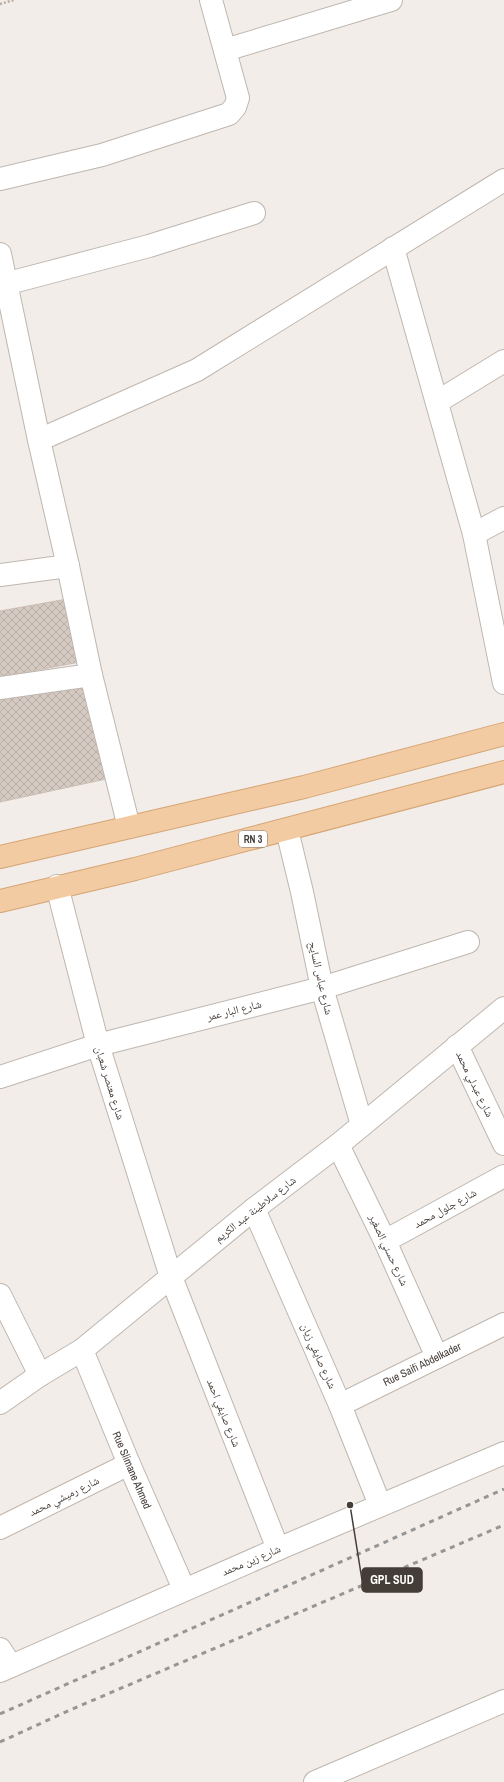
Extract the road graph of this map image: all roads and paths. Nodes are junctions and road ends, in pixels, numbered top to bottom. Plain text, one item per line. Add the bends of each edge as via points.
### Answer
1 (14, 0) edge
2 (211, 0) edge
3 (391, 0) edge
4 (0, 4) edge
5 (225, 50) junction
6 (0, 179) edge
7 (504, 180) edge
8 (254, 213) dead end
9 (393, 248) junction
10 (0, 254) edge
11 (5, 284) junction
12 (504, 361) edge
13 (437, 402) junction
14 (39, 440) junction
15 (504, 518) edge
16 (474, 534) junction
17 (68, 566) junction
18 (0, 575) edge
19 (92, 675) junction
20 (504, 683) edge
21 (0, 688) edge
22 (504, 734) edge
23 (504, 772) edge
24 (130, 827) junction
25 (287, 830) junction
26 (0, 857) edge
27 (57, 886) junction
28 (0, 901) edge
29 (468, 942) dead end
30 (322, 988) junction
31 (504, 1008) edge
32 (98, 1045) junction
33 (457, 1046) junction
34 (0, 1077) edge
35 (362, 1125) junction
36 (504, 1144) edge
37 (338, 1145) junction
38 (504, 1176) edge
39 (254, 1209) junction
40 (385, 1241) junction
41 (171, 1277) junction
42 (0, 1295) edge
43 (504, 1324) edge
44 (82, 1350) junction
45 (437, 1357) junction
46 (40, 1375) junction
47 (0, 1403) edge
48 (340, 1405) junction
49 (504, 1453) edge
50 (129, 1464) junction
51 (380, 1505) junction
52 (0, 1528) edge
53 (278, 1549) junction
54 (184, 1589) junction
55 (4, 1662) edge
56 (504, 1701) edge
57 (315, 1782) edge

1 - 4 path
2 - 5 street
3 - 5 street
5 - 6 street via 238,98 229,114 102,155
7 - 9 street
8 - 11 street via 149,246
9 - 13 street
9 - 14 street via 197,370
10 - 11 street
11 - 14 street
12 - 13 street
13 - 16 street
14 - 17 street
15 - 16 street
16 - 20 street
17 - 18 street
17 - 19 street
19 - 21 street
19 - 24 street
22 - 24 main road via 304,787
23 - 25 main road, RN 3
24 - 26 main road
25 - 27 main road, RN 3
25 - 30 street, شارع عباس السايح
27 - 28 main road, RN 3
27 - 32 street, شارع معنصر شعبان
29 - 30 street, شارع البار عمر
30 - 32 street, شارع البار عمر
30 - 35 street, شارع عباس السايح
31 - 33 street, شارع سلاطينة عبد الكريم
32 - 34 street, شارع البار عمر
32 - 41 street, شارع معنصر شعبان
33 - 35 street, شارع سلاطينة عبد الكريم
33 - 36 street, شارع عبدلي محمد
35 - 37 street, شارع سلاطينة عبد الكريم
37 - 39 street, شارع سلاطينة عبد الكريم
37 - 40 street, شارع حسني الصغير
38 - 40 street, شارع جلول محمد
39 - 41 street, شارع سلاطينة عبد الكريم
39 - 48 street, شارع صايفي زيان
40 - 45 street, شارع حسني الصغير
41 - 44 street, شارع سلاطينة عبد الكريم
41 - 53 street, شارع صايفي احمد
42 - 46 street
43 - 45 street, Rue Saifi Abdelkader
44 - 46 street, شارع سلاطينة عبد الكريم
44 - 50 street, Rue Slimane Ahmed
45 - 48 street, Rue Saifi Abdelkader
46 - 47 street, شارع سلاطينة عبد الكريم
48 - 51 street, شارع صايفي زيان
49 - 51 street, شارع زين محمد
50 - 52 street, شارع رميشي محمد
50 - 54 street, Rue Slimane Ahmed
51 - 53 street, شارع زين محمد
53 - 54 street, شارع زين محمد
54 - 55 street, شارع زين محمد
56 - 57 street

